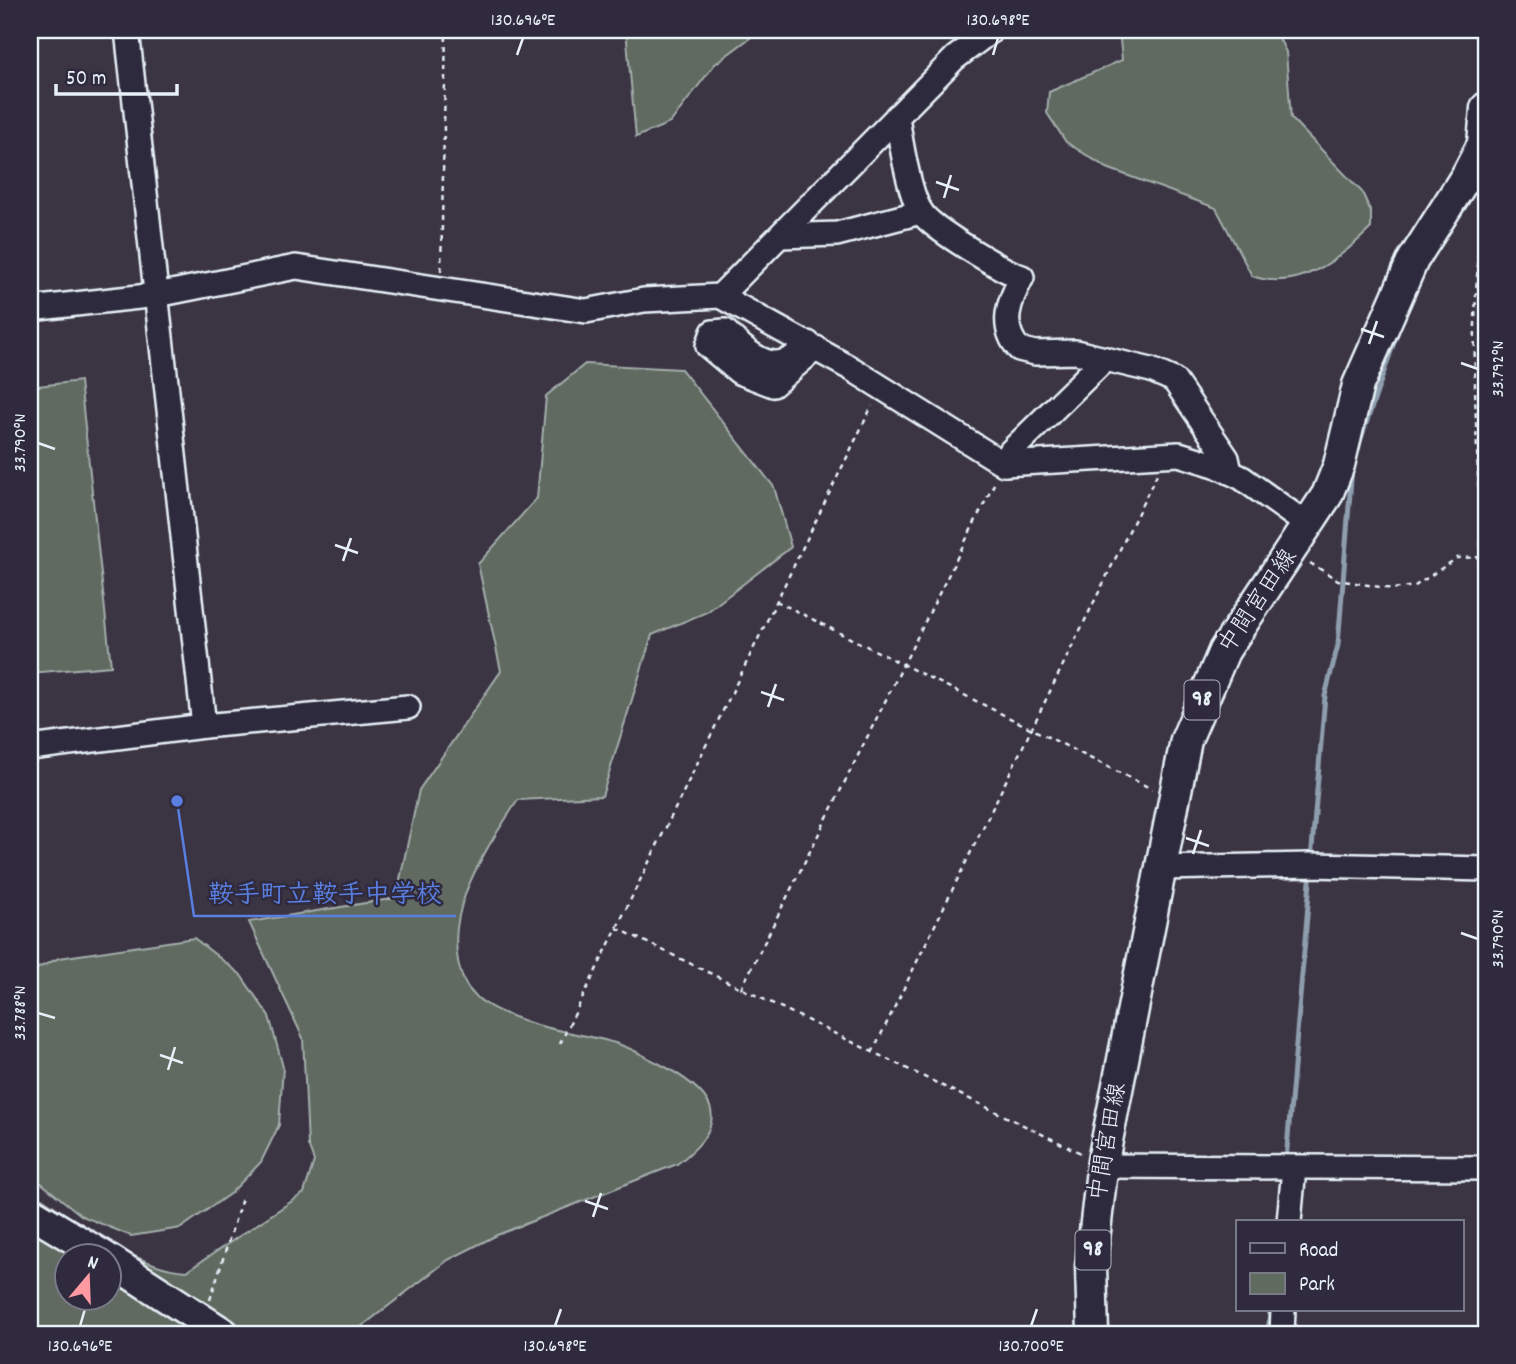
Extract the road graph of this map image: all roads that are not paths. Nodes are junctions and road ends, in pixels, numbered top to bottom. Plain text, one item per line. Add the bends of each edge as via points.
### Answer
1 (127, 30) edge
2 (992, 30) edge
3 (1486, 108) edge
4 (897, 116) junction
5 (921, 212) junction
6 (780, 236) junction
7 (157, 295) junction
8 (720, 296) junction
9 (30, 309) edge
10 (1105, 359) junction
11 (1003, 464) junction
12 (1230, 472) junction
13 (1309, 526) junction
14 (408, 707) dead end
15 (204, 726) junction
16 (30, 748) edge
17 (1160, 868) junction
18 (1486, 869) edge
19 (1103, 1163) junction
20 (1294, 1168) junction
21 (1486, 1168) edge
22 (30, 1212) edge
23 (1289, 1220) edge
24 (81, 1242) edge
25 (122, 1268) edge
26 (1283, 1312) edge
27 (213, 1327) edge
28 (1093, 1334) edge
29 (1282, 1334) edge

1 - 7 street
2 - 4 street via 955,58
3 - 13 main road, 中間宮田線 / 98 via 1483,144 1413,260 1384,322 1358,385 1339,465
4 - 5 street via 901,149
4 - 6 street
5 - 6 street via 837,234
5 - 10 street via 978,253 1022,277 1006,323 1019,349 1076,352
6 - 8 street
7 - 8 street via 296,268 586,311 644,300
7 - 9 street
7 - 15 street
8 - 11 street via 812,346
10 - 11 street
10 - 12 street via 1174,380 1227,458
11 - 12 street via 1179,454
12 - 13 street
13 - 17 main road, 中間宮田線 / 98 via 1219,661 1186,740
14 - 15 street
15 - 16 street
17 - 18 street
17 - 19 main road, 中間宮田線 / 98
19 - 20 street
19 - 28 main road, 中間宮田線 / 98 via 1091,1266
20 - 21 street
20 - 23 street
22 - 24 main road
25 - 27 main road
26 - 29 street

